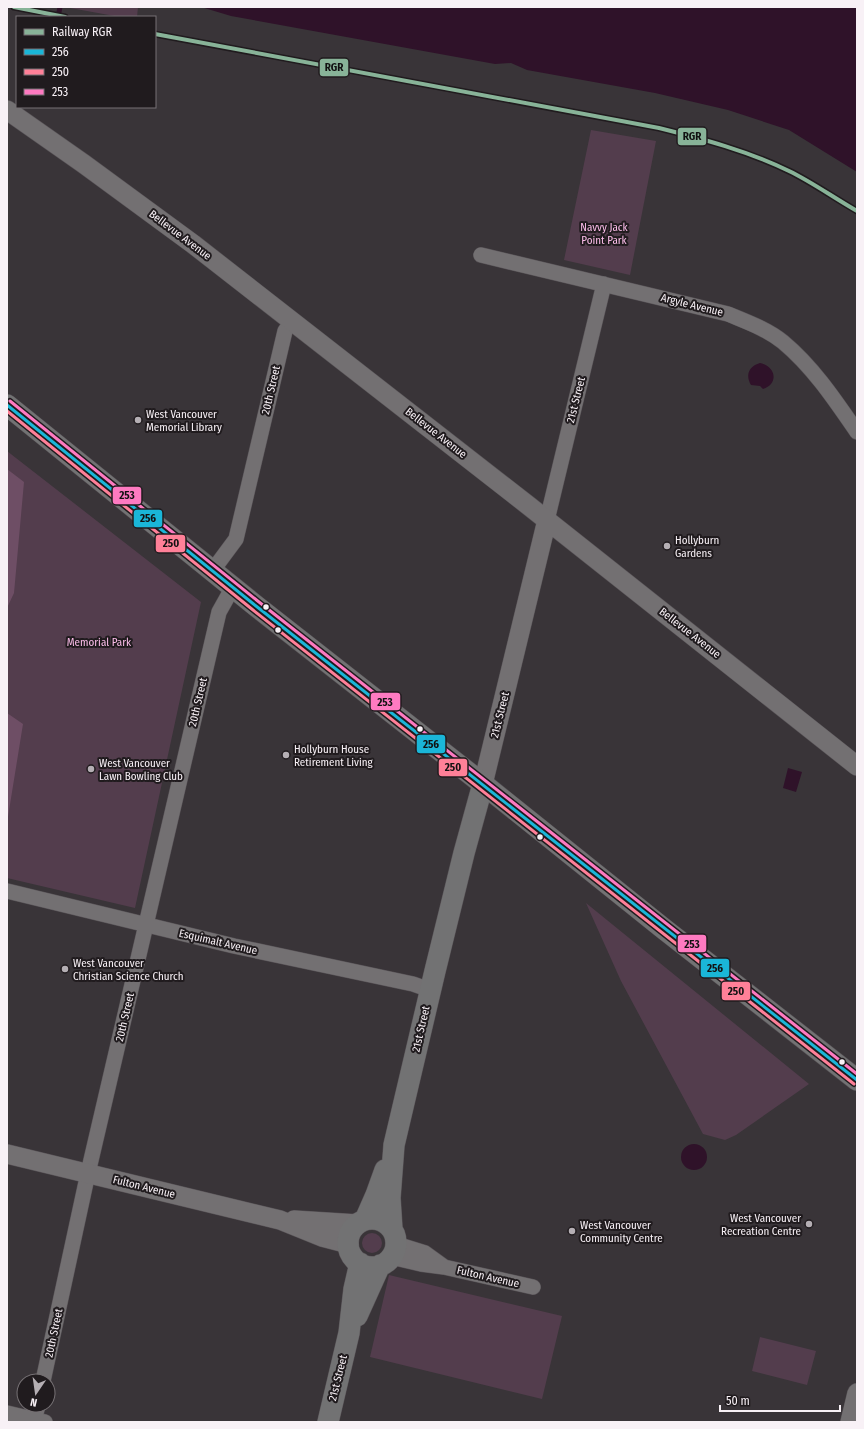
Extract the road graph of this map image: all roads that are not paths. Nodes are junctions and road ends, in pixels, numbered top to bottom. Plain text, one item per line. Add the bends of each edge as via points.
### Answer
1 (7, 110) edge
2 (481, 254) dead end
3 (604, 284) junction
4 (292, 321) junction
5 (7, 405) edge
6 (857, 432) edge
7 (546, 520) junction
8 (213, 570) junction
9 (233, 587) junction
10 (857, 766) edge
11 (483, 784) junction
12 (7, 891) edge
13 (147, 925) junction
14 (430, 990) junction
15 (857, 1080) edge
16 (394, 1145) junction
17 (7, 1154) edge
18 (88, 1173) junction
19 (280, 1220) junction
20 (361, 1222) junction
21 (349, 1244) junction
22 (384, 1252) junction
23 (533, 1286) dead end
24 (45, 1373) edge
25 (857, 1393) edge
26 (7, 1413) edge
27 (38, 1417) edge
28 (328, 1422) edge
29 (850, 1422) edge

1 - 4 street, Bellevue Avenue via 165,223
2 - 3 street, Argyle Avenue
3 - 6 street, Argyle Avenue via 728,314 760,328 782,342 820,379
3 - 7 street, 21st Street
4 - 7 street, Bellevue Avenue
4 - 8 street, 20th Street via 285,331 236,539
5 - 8 main road
7 - 10 street, Bellevue Avenue
7 - 11 street, 21st Street
8 - 9 main road
9 - 11 main road
9 - 13 street, 20th Street via 219,612
11 - 14 main road, 21st Street
11 - 15 main road
12 - 13 street, Esquimalt Avenue
13 - 14 street, Esquimalt Avenue via 413,984
13 - 18 street, 20th Street
14 - 16 main road, 21st Street
16 - 20 main road, 21st Street via 376,1195
16 - 22 main road, 21st Street
17 - 18 street, Fulton Avenue
18 - 19 street, Fulton Avenue
18 - 24 street, 20th Street
19 - 20 street, Fulton Avenue
19 - 21 street, Fulton Avenue via 322,1237
20 - 21 main road via 349,1236
20 - 22 main road via 372,1219 387,1224
21 - 22 main road via 354,1258
22 - 23 street, Fulton Avenue via 422,1264
22 - 28 main road, 21st Street via 354,1289 349,1333
25 - 29 street
26 - 27 street

